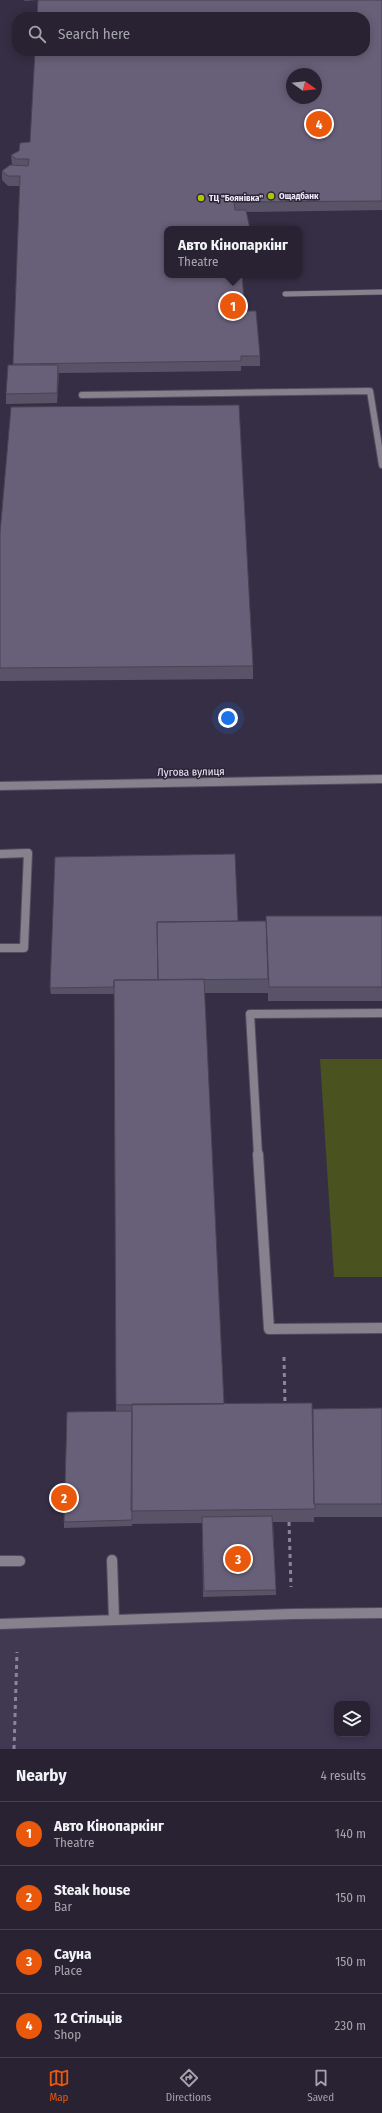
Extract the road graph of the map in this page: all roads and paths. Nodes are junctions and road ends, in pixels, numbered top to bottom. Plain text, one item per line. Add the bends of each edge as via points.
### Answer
1 (382, 292) edge
2 (285, 294) dead end
3 (82, 395) dead end
4 (382, 465) edge
5 (382, 779) edge
6 (0, 786) edge
7 (0, 854) edge
8 (0, 948) edge
9 (382, 1013) edge
10 (382, 1328) edge
11 (284, 1329) junction
12 (285, 1408) edge
13 (289, 1522) edge
14 (112, 1560) dead end
15 (0, 1561) edge
16 (20, 1561) dead end
17 (382, 1613) edge
18 (292, 1614) junction
19 (114, 1620) junction
20 (18, 1623) junction
21 (0, 1624) edge
22 (14, 1749) edge

1 - 2 street
3 - 4 street via 370,391
5 - 6 street, Лугова вулиця
7 - 8 street via 28,853 24,948
9 - 11 street via 250,1014 269,1329
10 - 11 street
11 - 12 path
13 - 18 path
14 - 19 street
15 - 16 street
17 - 18 street
18 - 19 street
19 - 20 street
20 - 21 street
20 - 22 path

